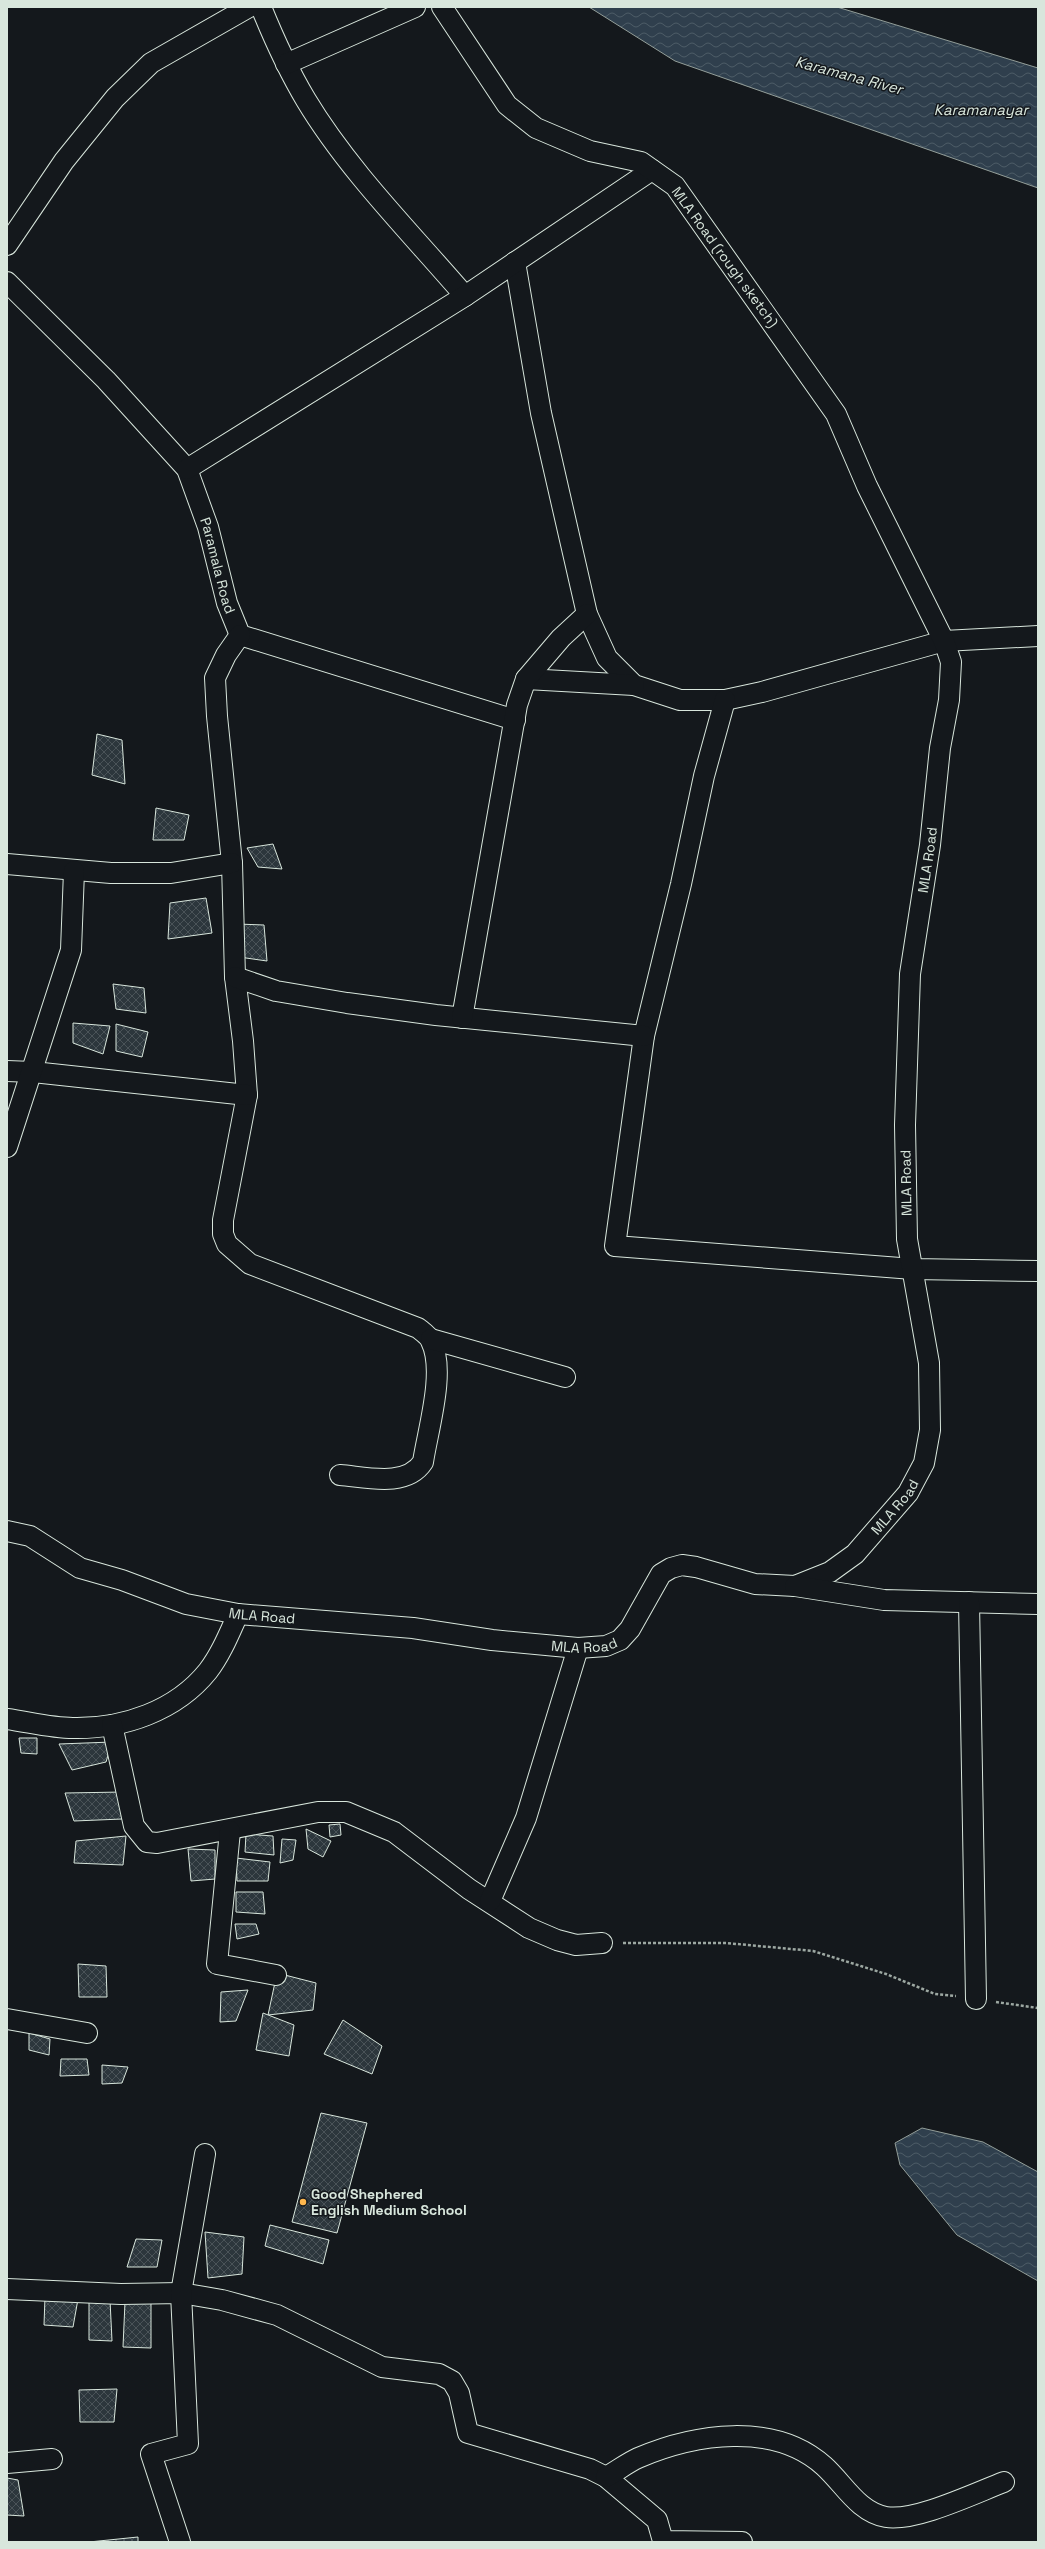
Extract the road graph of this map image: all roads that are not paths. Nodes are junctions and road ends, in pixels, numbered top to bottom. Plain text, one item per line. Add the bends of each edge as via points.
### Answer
1 (250, 7) edge
2 (261, 7) edge
3 (415, 7) edge
4 (442, 7) edge
5 (286, 64) junction
6 (652, 170) junction
7 (7, 245) edge
8 (515, 262) junction
9 (7, 282) edge
10 (464, 296) junction
11 (187, 469) junction
12 (901, 552) joint
13 (587, 614) junction
14 (240, 634) junction
15 (1038, 636) edge
16 (944, 641) junction
17 (526, 679) junction
18 (634, 685) junction
19 (725, 700) junction
20 (515, 720) junction
21 (232, 863) junction
22 (7, 864) edge
23 (74, 871) junction
24 (235, 977) junction
25 (462, 1018) junction
26 (644, 1036) junction
27 (7, 1072) edge
28 (33, 1072) junction
29 (247, 1095) junction
30 (7, 1147) edge
31 (912, 1269) junction
32 (1038, 1271) edge
33 (431, 1339) junction
34 (565, 1377) dead end
35 (340, 1475) dead end
36 (7, 1531) edge
37 (795, 1586) junction
38 (969, 1602) junction
39 (1038, 1604) edge
40 (238, 1614) junction
41 (578, 1648) junction
42 (7, 1719) edge
43 (112, 1725) junction
44 (230, 1830) junction
45 (490, 1901) junction
46 (602, 1943) road end
47 (276, 1975) dead end
48 (976, 1999) road end
49 (7, 2019) edge
50 (87, 2033) dead end
51 (205, 2154) dead end
52 (7, 2289) edge
53 (181, 2292) junction
54 (52, 2458) dead end
55 (7, 2463) edge
56 (606, 2477) junction
57 (1004, 2482) dead end
58 (663, 2541) edge
59 (180, 2542) edge
60 (742, 2542) edge

1 - 7 street via 151,63 115,98 64,161
2 - 5 street
3 - 5 street
4 - 6 street, MLA Road (rough sketch) via 507,105 536,128 590,151 641,162
5 - 10 street via 307,101 358,173
6 - 8 street
6 - 12 street, MLA Road (rough sketch) via 675,186 836,414 867,486
8 - 10 street
8 - 13 street via 541,413
9 - 11 street, Paramala Road via 106,380
10 - 11 street
11 - 14 street, Paramala Road via 208,527 227,603
12 - 16 street, MLA Road
13 - 17 street via 561,638
13 - 18 street via 607,658
14 - 20 street
14 - 21 street via 216,678 216,716
15 - 16 street
16 - 19 street
16 - 31 street, MLA Road via 951,662 949,700 940,748 930,845 910,974 905,1125 907,1239
17 - 18 street
17 - 20 street
18 - 19 street via 680,700
19 - 26 street via 704,776
20 - 25 street
21 - 23 street via 171,873
21 - 24 street
22 - 23 street
23 - 28 street via 71,950
24 - 25 street via 276,991
24 - 29 street via 244,1041
25 - 26 street
26 - 31 street via 615,1246
27 - 28 street
28 - 29 street
28 - 30 street
29 - 33 street via 223,1220 223,1234 227,1244 250,1264 418,1328
31 - 32 street
31 - 37 street, MLA Road via 929,1363 930,1430 924,1463 908,1493 855,1554 830,1572
33 - 34 street
33 - 35 street via 436,1354 436,1381 423,1462 418,1469 402,1477
36 - 40 street, MLA Road via 30,1536 80,1568 122,1580 186,1604
37 - 38 street via 884,1600
37 - 41 street, MLA Road via 755,1584 696,1567 682,1565 671,1568 661,1574 630,1629 620,1640 606,1646
38 - 39 street
38 - 48 street
40 - 41 street, MLA Road via 413,1628 492,1640
40 - 43 street via 225,1644 209,1670 191,1690 166,1707
41 - 45 street via 526,1818
42 - 43 street via 72,1728
43 - 44 street via 134,1826 147,1842 157,1843
44 - 45 street via 318,1812 346,1812 394,1832 468,1889
44 - 47 street via 217,1964
45 - 46 street via 503,1913 557,1940 576,1945
49 - 50 street
51 - 53 street
52 - 53 street via 114,2294
53 - 56 street via 222,2300 277,2316 382,2367 439,2374 452,2380 459,2393 468,2434 590,2469
53 - 59 street via 188,2444 151,2454
54 - 55 street
56 - 57 street via 637,2458 663,2450 707,2438 746,2437 774,2439 795,2448 824,2465 853,2498 867,2509 886,2517 909,2518
56 - 58 street via 657,2520
58 - 60 street

